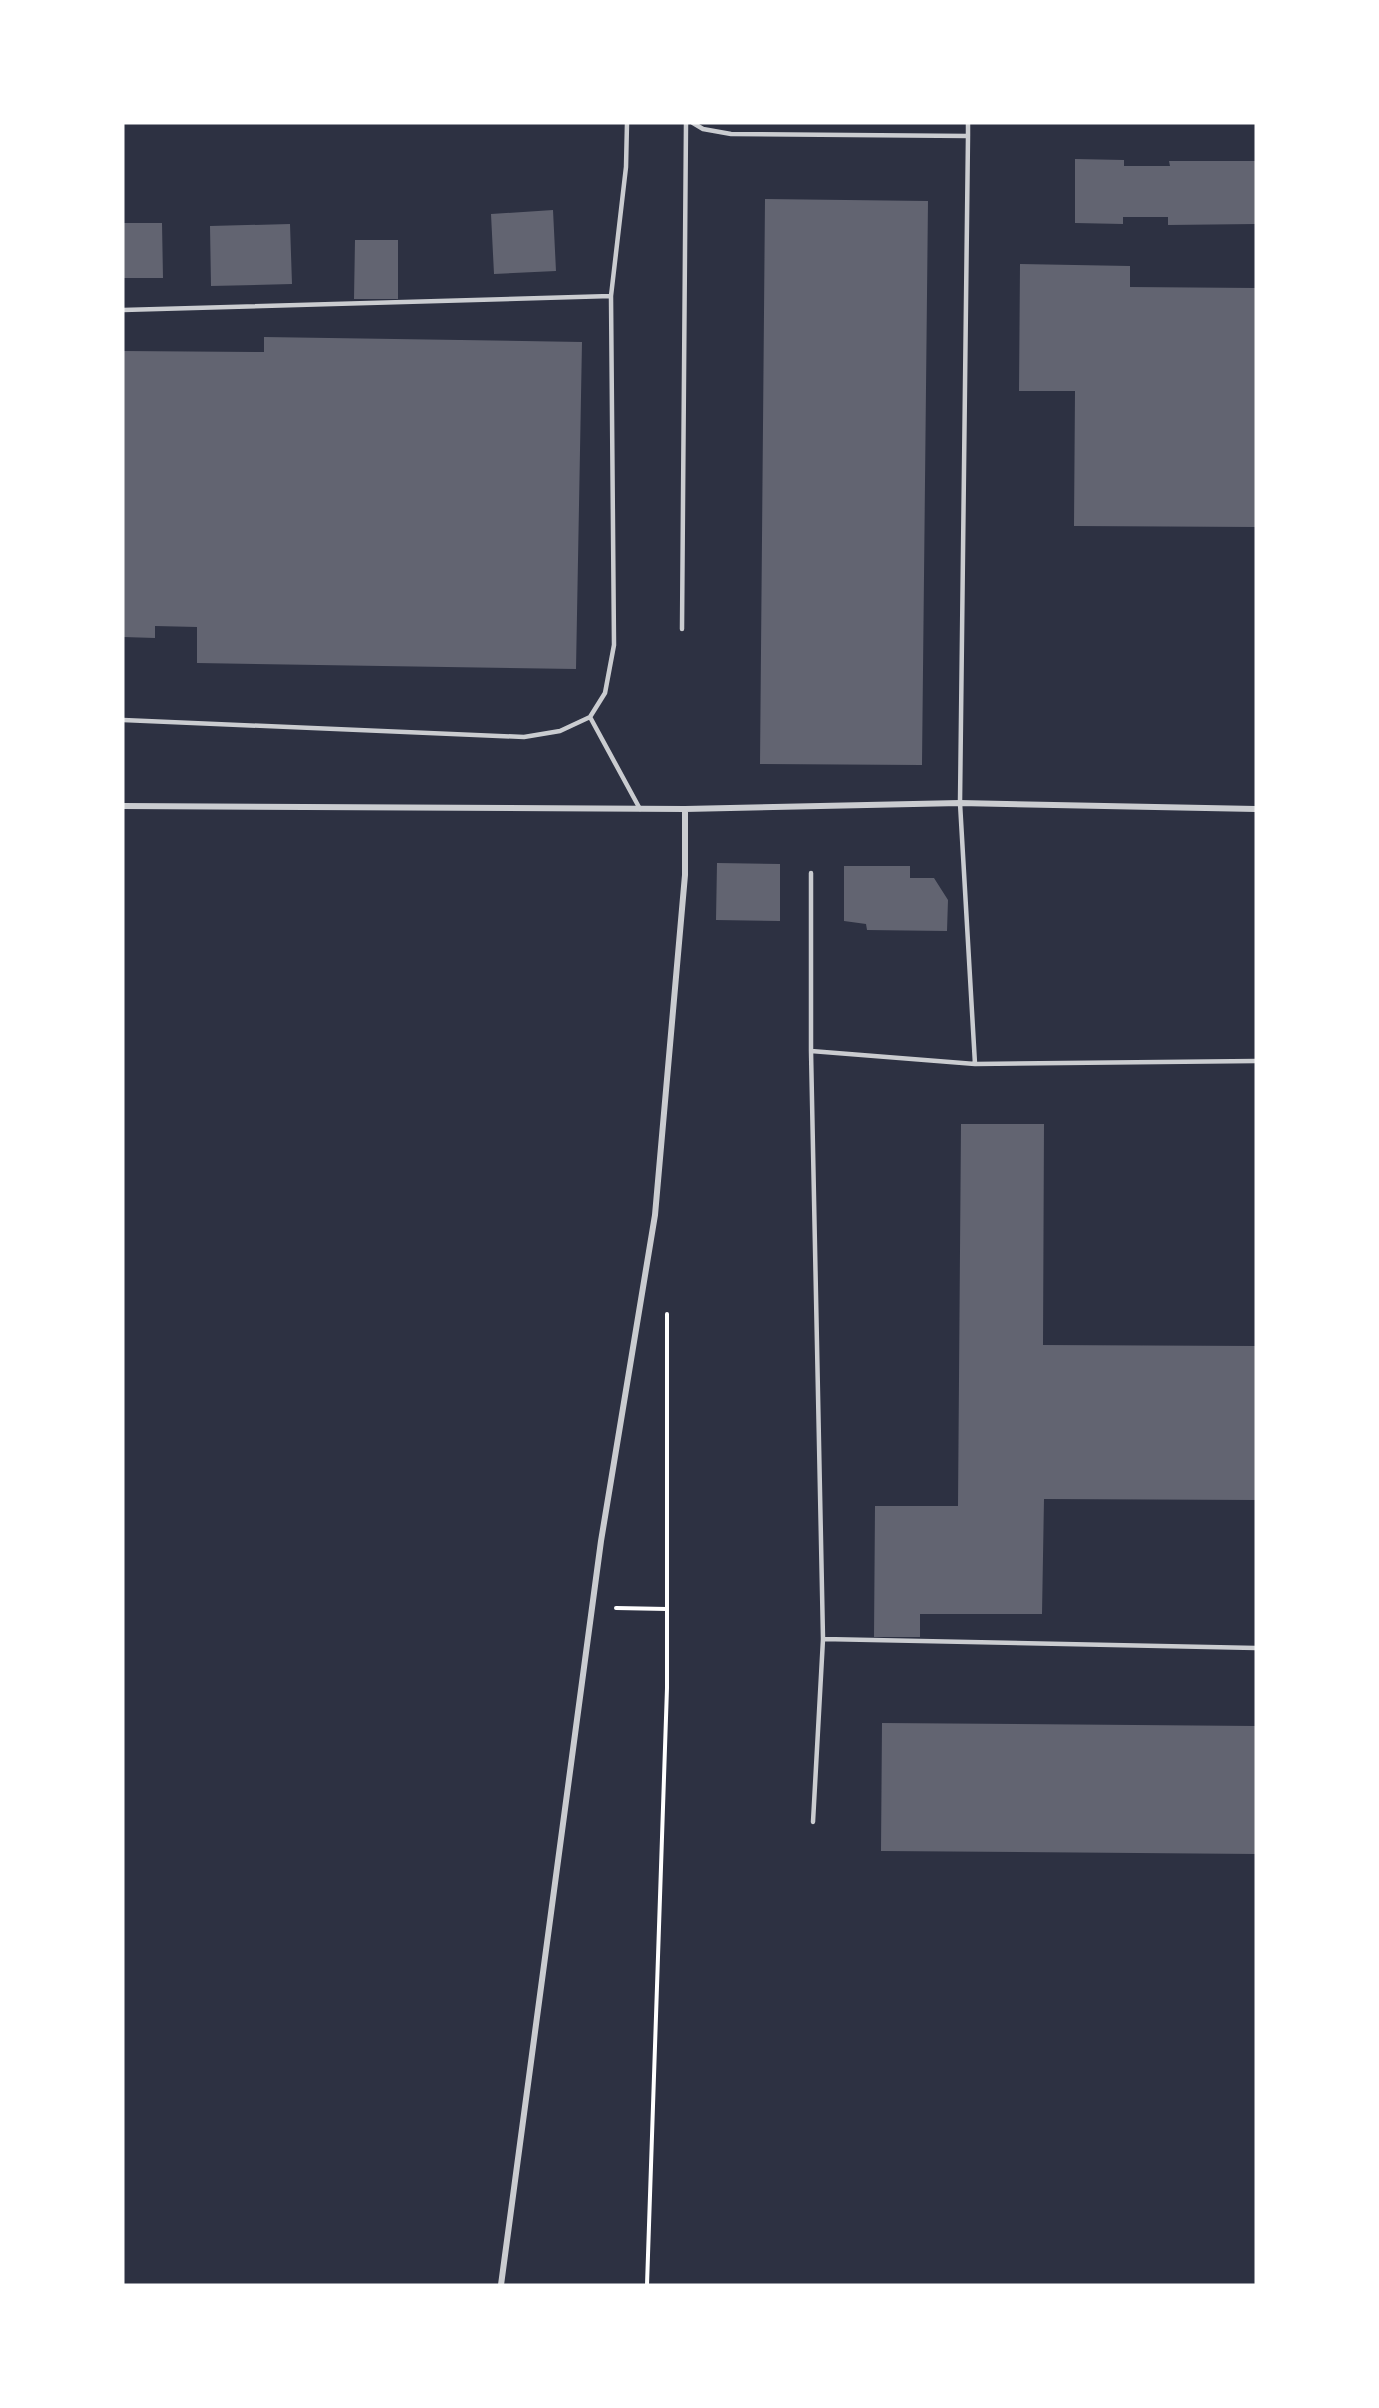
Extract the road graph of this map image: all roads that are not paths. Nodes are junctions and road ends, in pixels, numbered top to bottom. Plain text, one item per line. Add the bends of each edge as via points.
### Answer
1 (627, 123) edge
2 (686, 123) edge
3 (693, 123) edge
4 (968, 123) edge
5 (968, 136) junction
6 (611, 296) junction
7 (123, 310) edge
8 (682, 629) dead end
9 (590, 717) junction
10 (123, 720) edge
11 (960, 803) junction
12 (123, 806) edge
13 (640, 809) junction
14 (685, 809) junction
15 (1256, 809) edge
16 (811, 873) dead end
17 (811, 1051) junction
18 (1256, 1061) edge
19 (975, 1064) junction
20 (823, 1639) junction
21 (1256, 1648) edge
22 (813, 1821) dead end
23 (501, 2285) edge

1 - 6 lane via 626,167
2 - 8 lane
3 - 5 lane via 731,134
4 - 5 lane
5 - 11 lane
6 - 7 lane
6 - 9 lane via 614,645 605,693
9 - 10 lane via 560,731 524,737
9 - 13 lane
11 - 14 street
11 - 15 street
11 - 19 lane
12 - 13 street
13 - 14 street
14 - 23 street via 685,875 655,1215 592,1607
16 - 17 lane
17 - 19 lane
17 - 20 lane
18 - 19 lane
20 - 21 lane
20 - 22 lane

